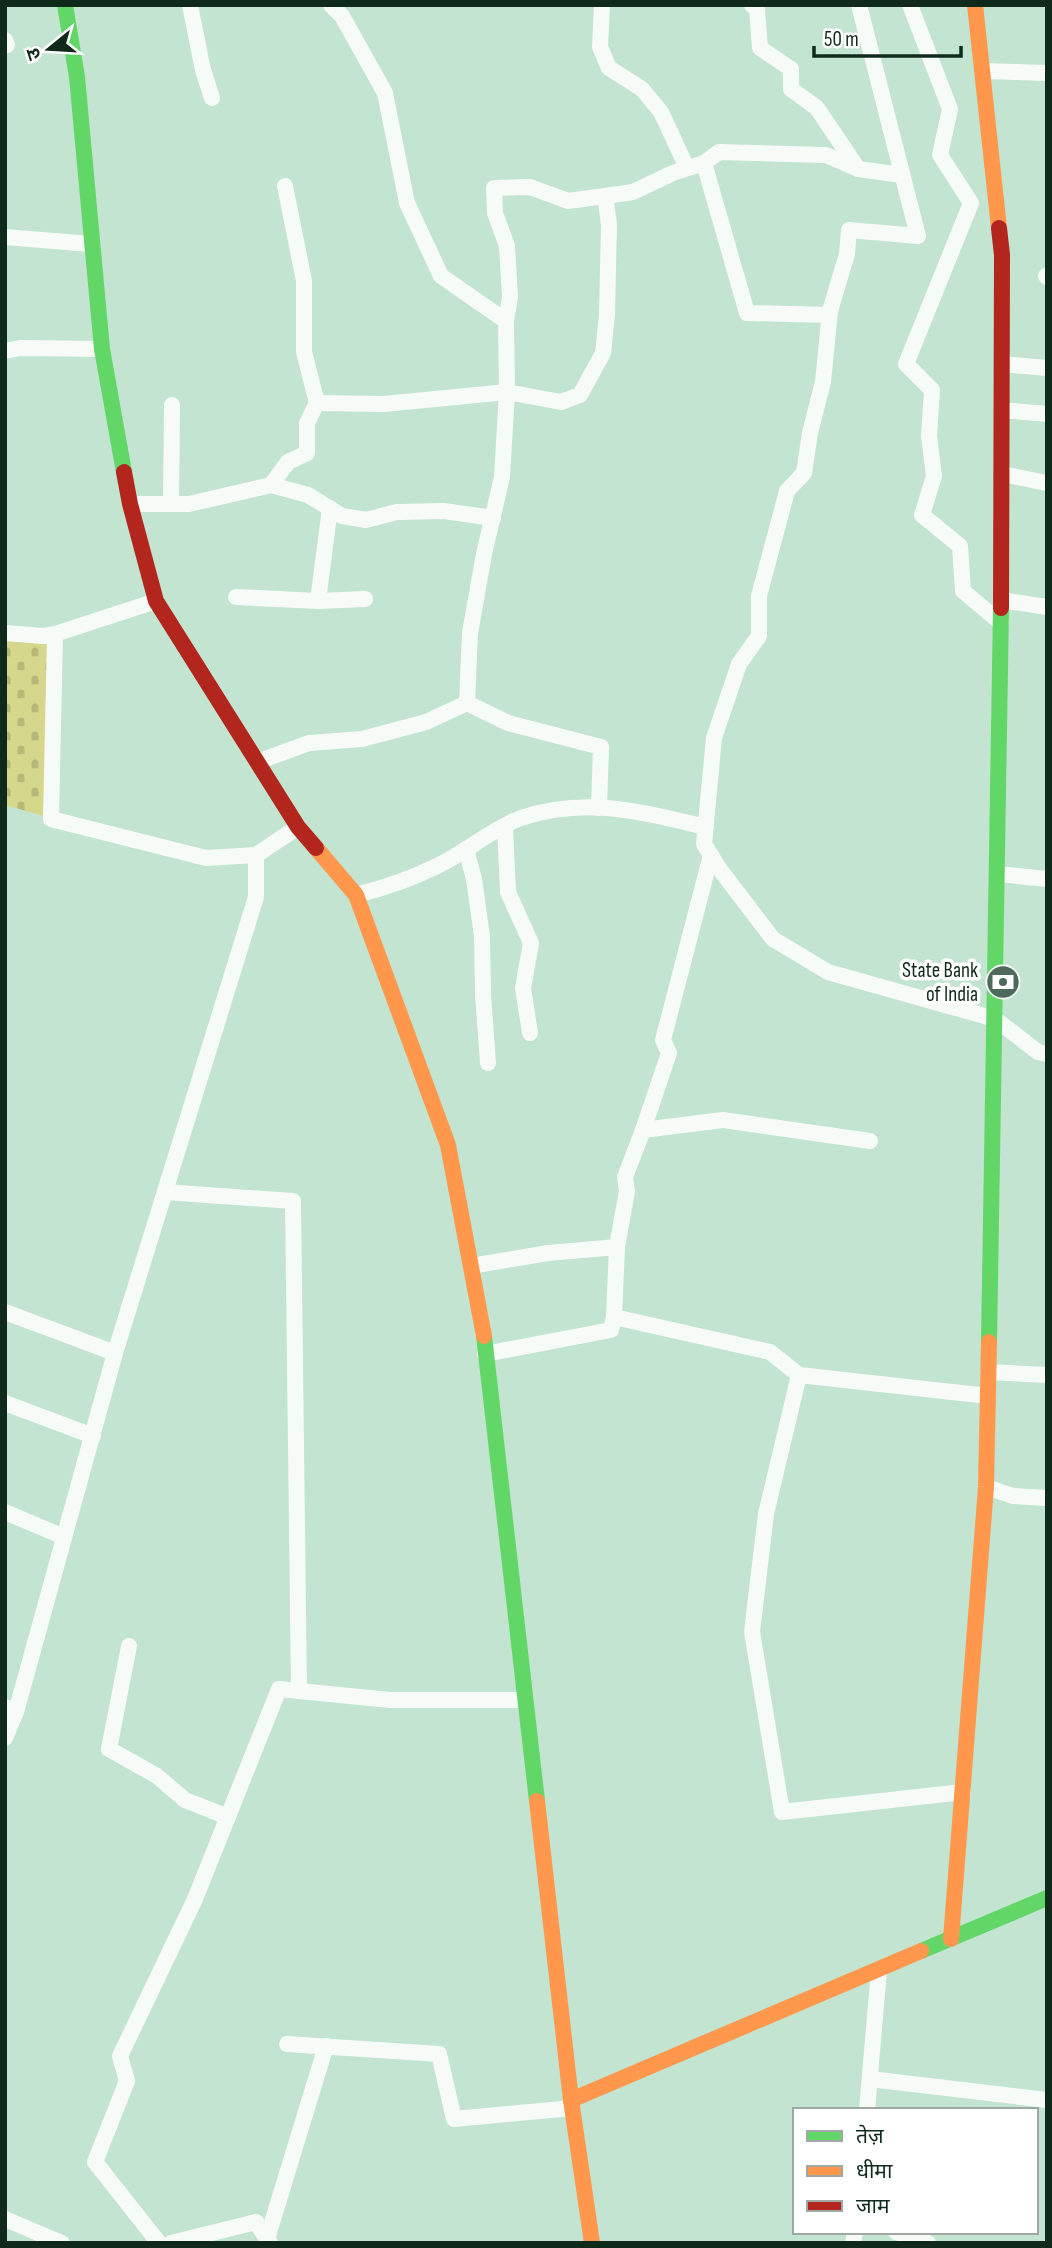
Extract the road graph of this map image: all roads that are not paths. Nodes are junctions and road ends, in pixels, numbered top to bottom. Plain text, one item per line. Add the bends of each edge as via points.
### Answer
1 (65, 5) edge
2 (190, 5) edge
3 (331, 5) edge
4 (602, 5) edge
5 (752, 5) edge
6 (859, 5) edge
7 (910, 5) edge
8 (975, 5) edge
9 (982, 71) junction
10 (1047, 72) edge
11 (212, 99) dead end
12 (704, 163) junction
13 (687, 169) junction
14 (858, 169) junction
15 (902, 175) junction
16 (285, 186) dead end
17 (605, 196) junction
18 (5, 237) edge
19 (91, 243) junction
20 (830, 315) junction
21 (506, 321) junction
22 (102, 349) junction
23 (5, 351) edge
24 (1002, 364) junction
25 (1047, 368) edge
26 (507, 392) junction
27 (317, 403) junction
28 (172, 405) dead end
29 (1002, 410) junction
30 (1047, 414) edge
31 (1002, 474) junction
32 (1047, 483) edge
33 (271, 485) junction
34 (172, 503) junction
35 (130, 504) junction
36 (330, 508) junction
37 (493, 518) junction
38 (236, 597) dead end
39 (365, 599) dead end
40 (1001, 600) junction
41 (156, 601) junction
42 (318, 601) junction
43 (1047, 607) edge
44 (1001, 623) junction
45 (5, 634) edge
46 (55, 634) junction
47 (467, 703) junction
48 (257, 762) junction
49 (599, 808) junction
50 (298, 827) junction
51 (505, 827) junction
52 (706, 827) junction
53 (466, 849) junction
54 (256, 855) junction
55 (711, 855) junction
56 (998, 874) junction
57 (1047, 879) edge
58 (356, 895) junction
59 (995, 1019) junction
60 (530, 1033) dead end
61 (1047, 1054) edge
62 (488, 1063) dead end
63 (643, 1130) junction
64 (870, 1141) dead end
65 (165, 1192) junction
66 (617, 1247) junction
67 (471, 1266) junction
68 (5, 1312) edge
69 (614, 1317) junction
70 (115, 1353) junction
71 (485, 1353) junction
72 (988, 1373) junction
73 (799, 1375) junction
74 (1047, 1376) edge
75 (988, 1396) junction
76 (5, 1403) edge
77 (93, 1436) junction
78 (986, 1487) junction
79 (1047, 1498) edge
80 (5, 1512) edge
81 (64, 1536) junction
82 (129, 1646) dead end
83 (299, 1691) junction
84 (525, 1700) junction
85 (11, 1710) edge
86 (5, 1738) edge
87 (963, 1792) junction
88 (228, 1817) junction
89 (1047, 1898) edge
90 (951, 1939) junction
91 (878, 1970) junction
92 (287, 2044) dead end
93 (326, 2046) junction
94 (870, 2079) junction
95 (1047, 2100) edge
96 (571, 2104) junction
97 (867, 2108) edge
98 (5, 2218) edge
99 (902, 2234) edge
100 (269, 2241) edge
101 (62, 2243) edge
102 (159, 2243) edge
103 (171, 2243) edge
104 (592, 2243) edge
105 (928, 2243) edge

1 - 19 main road via 77,78
2 - 11 street
3 - 21 street via 386,93 407,204 441,276
4 - 13 street via 600,47 609,68 642,89 661,112
5 - 14 street via 757,9 760,48 791,69 791,89 817,108
6 - 15 street
7 - 44 street via 950,109 940,155 971,203 906,364 932,390 929,436 934,475 922,514 960,546 963,591
8 - 9 main road
9 - 10 street
9 - 24 main road via 1002,254
12 - 13 street
12 - 14 street via 719,152 786,153 827,155
12 - 20 street via 747,313
13 - 17 street via 633,192
14 - 15 street
15 - 20 street via 918,236 849,230
16 - 27 street via 304,281 304,352
17 - 21 street via 568,201 530,187 494,188 495,212 507,246 510,297
17 - 26 street via 609,224 603,353 580,395 561,402
18 - 19 street
19 - 22 main road
20 - 52 street via 823,382 804,473 787,491 759,596 759,636 739,664 714,738
21 - 26 street
22 - 23 street
22 - 35 main road
24 - 25 street
24 - 29 main road
26 - 27 street via 384,404
26 - 37 street via 502,477
27 - 33 street via 307,423 307,453 288,462
28 - 34 street
29 - 30 street
29 - 31 main road
31 - 32 street
31 - 40 main road
33 - 34 street via 189,504
33 - 36 street via 308,495
34 - 35 street
35 - 41 main road
36 - 37 street via 342,516 366,520 397,512 444,511
36 - 42 street
37 - 47 street via 470,633
38 - 42 street
39 - 42 street
40 - 43 street
40 - 44 main road
41 - 46 street
41 - 48 main road
44 - 56 main road
45 - 46 street
46 - 54 street via 51,818 206,858
47 - 48 street via 426,722 362,739 309,743
47 - 49 street via 508,723 601,747
48 - 50 main road
49 - 51 street via 572,807 519,818
49 - 52 street via 628,808
50 - 54 street
50 - 58 main road
51 - 53 street
51 - 60 street via 508,892 531,943 523,988
52 - 55 street via 704,844
53 - 58 street via 438,866
53 - 62 street via 482,936
54 - 65 street via 256,897
55 - 59 street via 773,939 828,972
55 - 63 street via 663,1040 669,1053
56 - 57 street
56 - 59 main road
58 - 67 main road via 448,1145
59 - 61 street
59 - 72 main road
63 - 64 street via 723,1120
63 - 66 street via 625,1177 627,1191
65 - 70 street
65 - 83 street via 293,1201
66 - 67 street
66 - 69 street
67 - 71 main road
68 - 70 street
69 - 71 street via 611,1330
69 - 73 street via 771,1352
70 - 77 street
71 - 84 main road
72 - 74 street
72 - 75 main road
73 - 75 street
73 - 87 street via 766,1514 752,1632 782,1812
75 - 78 main road
76 - 77 street
77 - 81 street
78 - 79 street via 1013,1496
78 - 87 main road
80 - 81 street
81 - 85 street
82 - 88 street via 109,1749 158,1776 185,1800
83 - 84 street via 390,1700
83 - 88 street via 279,1689
84 - 96 main road
85 - 86 street
87 - 90 main road
88 - 102 street via 195,1899 120,2056 127,2081 95,2162
89 - 90 main road
90 - 91 main road
91 - 94 street
91 - 96 main road
92 - 93 street
93 - 96 street via 439,2054 454,2119
93 - 100 street
94 - 95 street
94 - 97 street
96 - 104 main road
98 - 101 street
99 - 105 street
100 - 103 street via 256,2222

